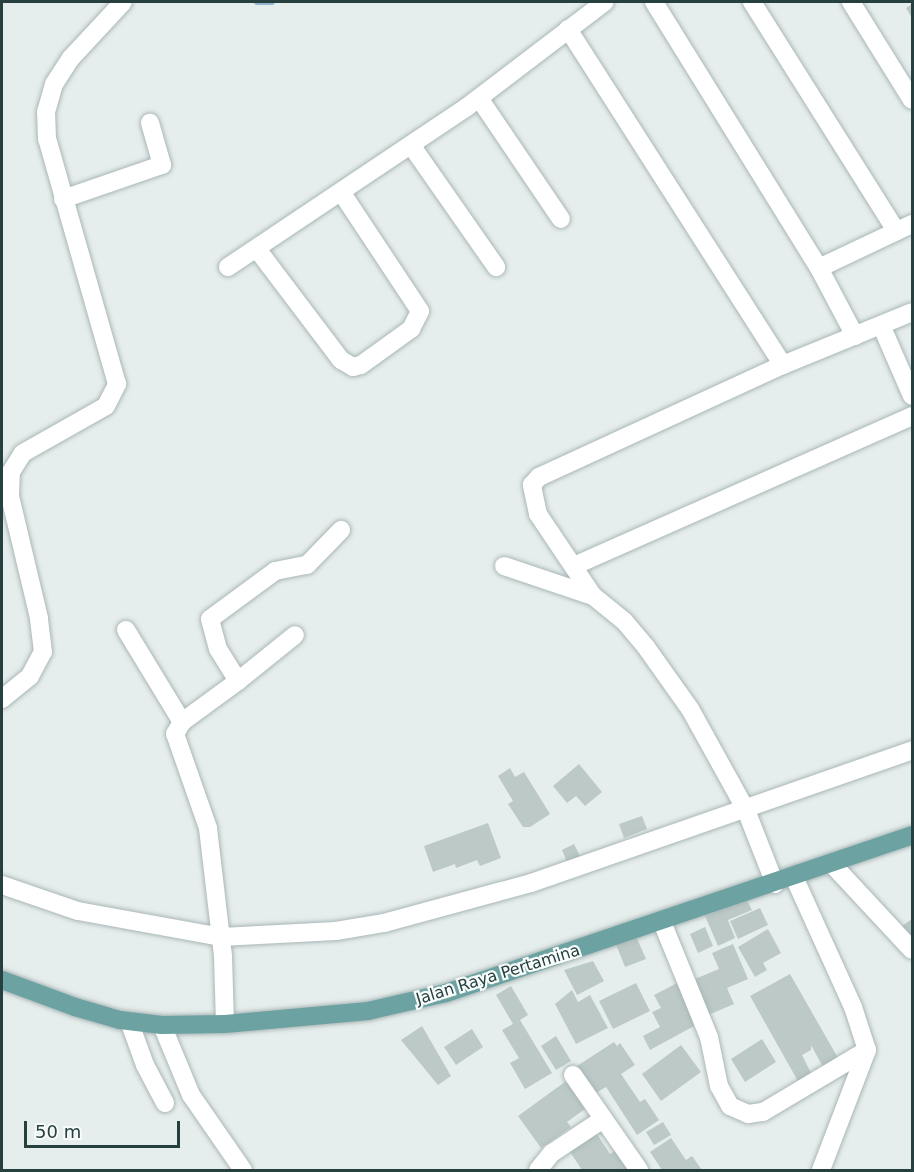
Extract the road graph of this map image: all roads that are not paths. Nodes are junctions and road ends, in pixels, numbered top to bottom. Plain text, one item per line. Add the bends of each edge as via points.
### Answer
1 (123, 2) edge
2 (605, 2) edge
3 (654, 2) edge
4 (752, 2) edge
5 (851, 2) edge
6 (568, 29) junction
7 (478, 98) junction
8 (912, 100) edge
9 (150, 123) dead end
10 (411, 145) junction
11 (342, 192) junction
12 (63, 199) junction
13 (561, 219) dead end
14 (904, 227) edge
15 (257, 249) junction
16 (228, 267) dead end
17 (496, 267) dead end
18 (819, 268) junction
19 (912, 312) edge
20 (881, 325) junction
21 (855, 336) junction
22 (783, 365) junction
23 (912, 396) edge
24 (912, 416) edge
25 (341, 530) dead end
26 (576, 565) junction
27 (504, 566) dead end
28 (593, 596) junction
29 (126, 630) dead end
30 (295, 635) dead end
31 (238, 681) junction
32 (2, 699) edge
33 (182, 722) junction
34 (912, 750) edge
35 (749, 815) junction
36 (912, 835) edge
37 (832, 864) junction
38 (772, 878) junction
39 (794, 878) junction
40 (2, 885) edge
41 (662, 922) junction
42 (221, 937) junction
43 (912, 951) edge
44 (2, 980) edge
45 (129, 1021) junction
46 (225, 1024) junction
47 (162, 1025) junction
48 (867, 1050) junction
49 (573, 1075) dead end
50 (165, 1102) dead end
51 (603, 1119) junction
52 (243, 1170) edge
53 (538, 1170) edge
54 (639, 1170) edge
55 (821, 1170) edge

1 - 12 street via 90,36 54,84 46,112 47,139
2 - 6 street
3 - 18 street
4 - 14 street
5 - 8 street
6 - 7 street
6 - 22 street
7 - 10 street
7 - 13 street
9 - 12 street via 162,165
10 - 11 street
10 - 17 street
11 - 15 street
11 - 15 street via 420,311 411,329 361,365 353,367 341,360
12 - 32 street via 117,384 106,406 23,453 11,472 10,496 39,618 43,652 30,676
14 - 18 street
15 - 16 street
18 - 21 street
19 - 20 street
20 - 21 street
20 - 23 street
21 - 22 street
22 - 26 street via 539,477 532,485 538,514
24 - 26 street
25 - 31 street via 307,566 275,571 210,619 218,649
26 - 28 street
27 - 28 street
28 - 35 street via 624,621 653,656 690,709
29 - 33 street
30 - 31 street
31 - 33 street
33 - 42 street via 175,734 176,743 208,828
34 - 35 street
35 - 38 street
35 - 42 street via 531,883 384,923 336,931
36 - 37 main road, Jalan Raya Pertamina
37 - 39 main road, Jalan Raya Pertamina
37 - 43 street
38 - 39 main road, Jalan Raya Pertamina
38 - 41 main road, Jalan Raya Pertamina
39 - 48 street via 853,1007
40 - 42 street via 78,911
41 - 46 main road, Jalan Raya Pertamina via 406,1003 368,1011
41 - 48 street via 709,1037 719,1086 730,1106 748,1114 763,1112
42 - 46 street
44 - 45 main road, Jalan Raya Pertamina via 75,1007
45 - 47 main road, Jalan Raya Pertamina
45 - 50 street via 145,1065
46 - 47 main road, Jalan Raya Pertamina
47 - 52 street via 191,1095
48 - 55 street
49 - 51 street
51 - 53 street via 552,1153
51 - 54 street

